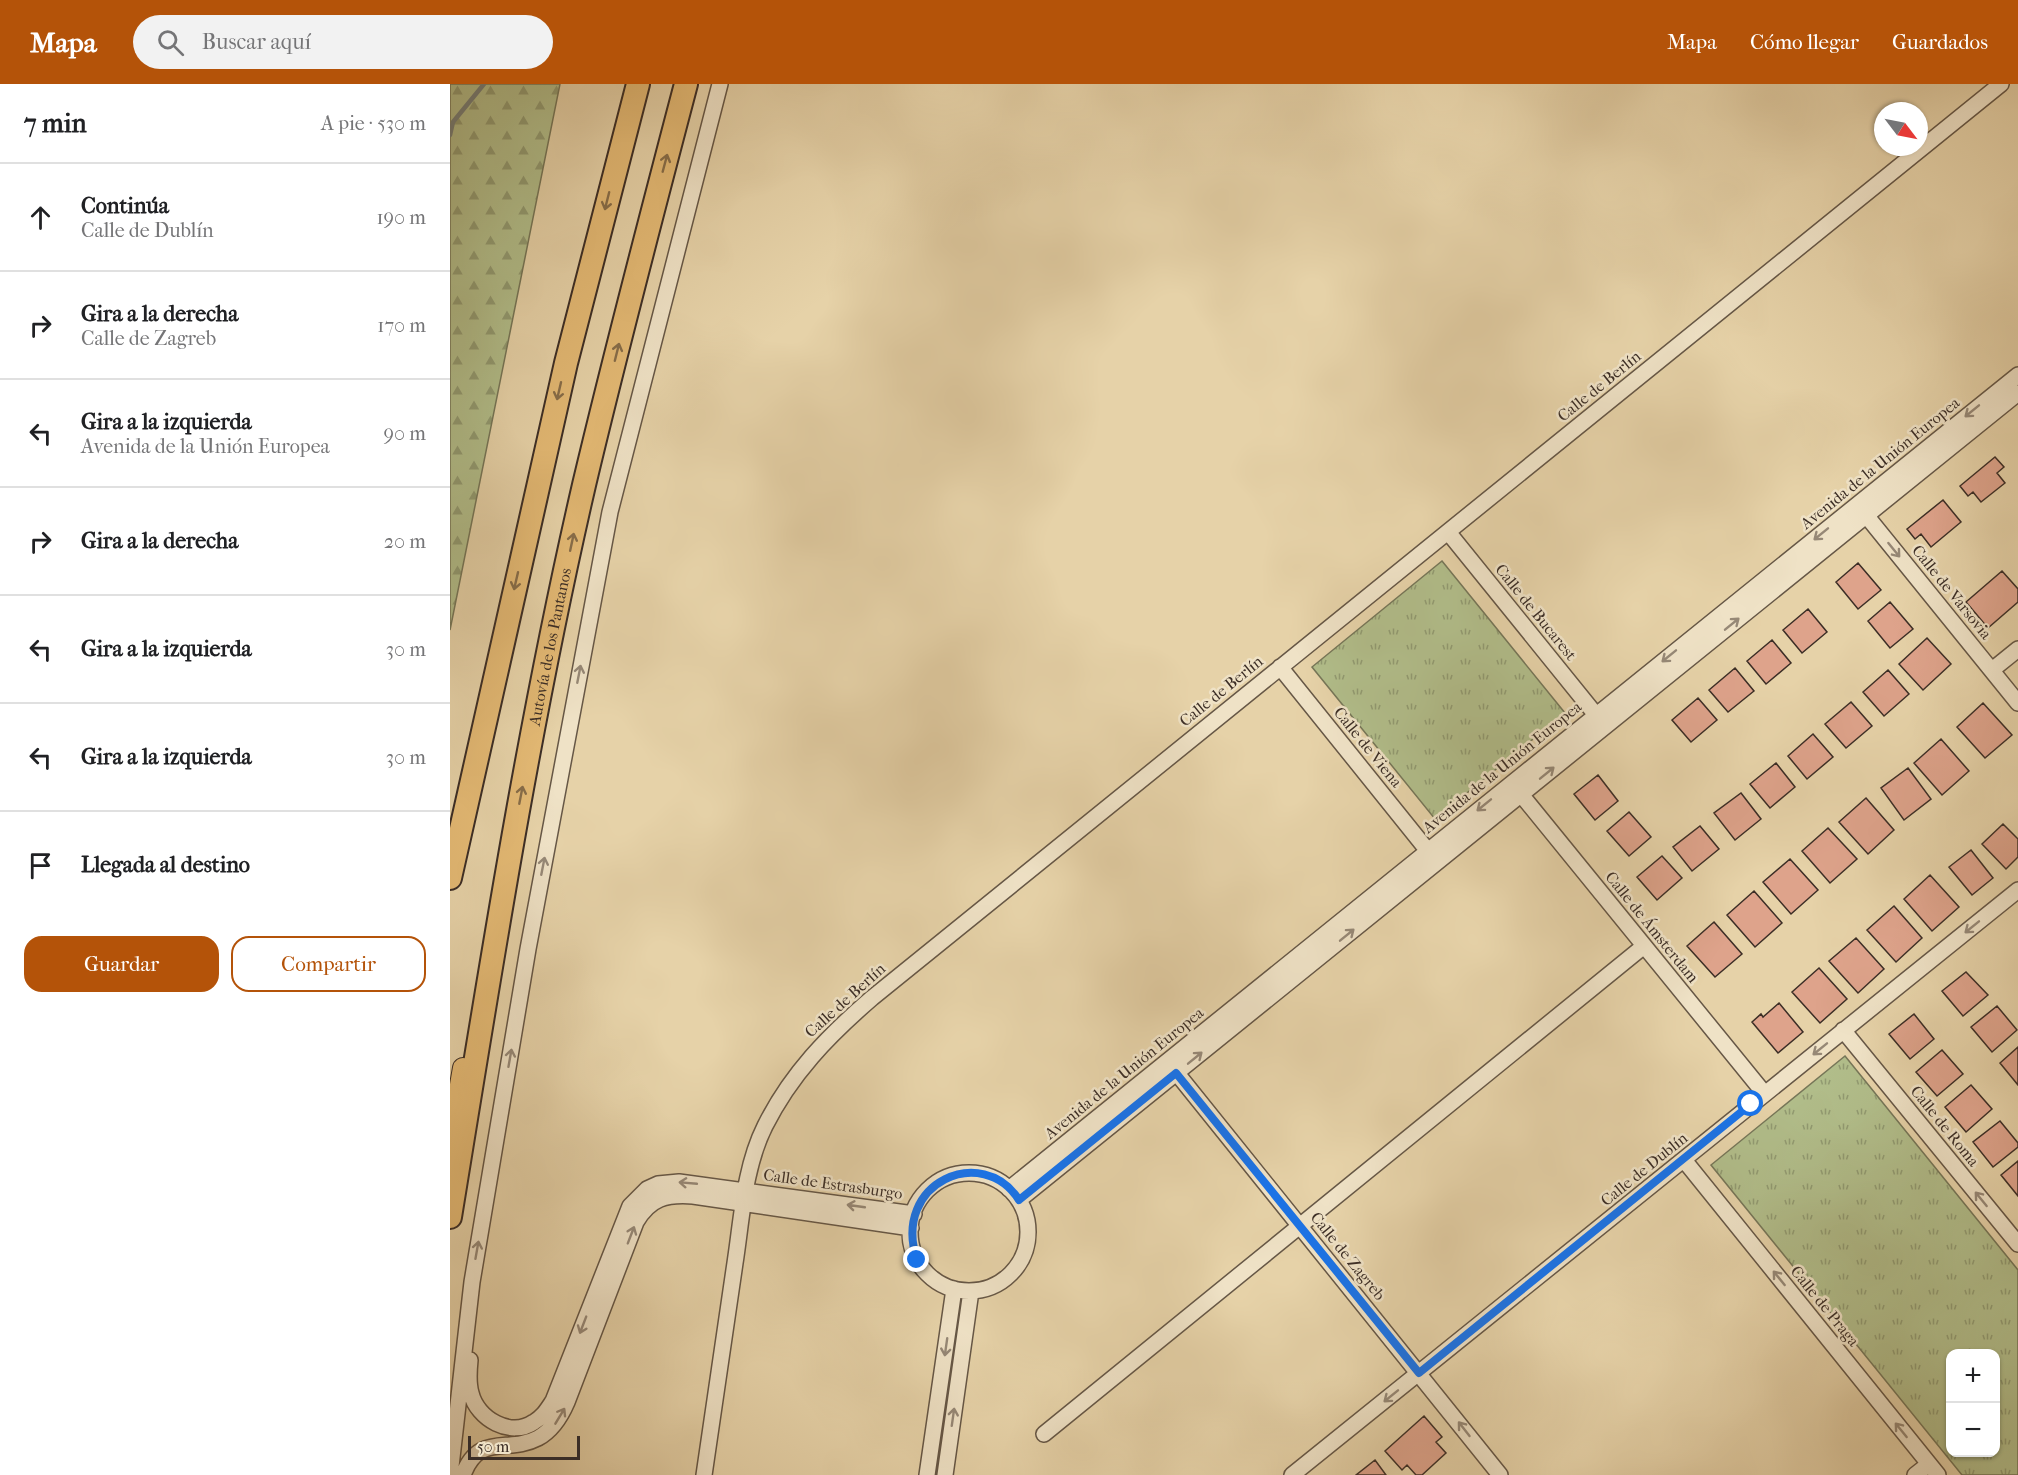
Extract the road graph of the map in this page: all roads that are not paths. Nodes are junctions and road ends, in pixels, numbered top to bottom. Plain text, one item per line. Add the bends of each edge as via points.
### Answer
1 (638, 84) edge
2 (686, 84) edge
3 (720, 84) edge
4 (2001, 84) edge
5 (2018, 375) edge
6 (2018, 393) edge
7 (1862, 510) junction
8 (1448, 532) junction
9 (2018, 649) edge
10 (1280, 667) junction
11 (1992, 670) junction
12 (2018, 703) edge
13 (1596, 715) junction
14 (1516, 788) junction
15 (1428, 851) junction
16 (507, 873) junction
17 (450, 878) edge
18 (2018, 890) edge
19 (1644, 946) junction
20 (1844, 1030) junction
21 (1172, 1067) junction
22 (1764, 1093) junction
23 (450, 1142) edge
24 (1684, 1160) junction
25 (1014, 1194) junction
26 (745, 1197) junction
27 (450, 1217) edge
28 (913, 1221) junction
29 (1300, 1226) junction
30 (2018, 1244) edge
31 (472, 1282) junction
32 (954, 1289) junction
33 (971, 1291) junction
34 (1419, 1373) junction
35 (1044, 1434) dead end
36 (1934, 1469) edge
37 (450, 1475) edge
38 (463, 1475) edge
39 (704, 1475) edge
40 (927, 1475) edge
41 (945, 1475) edge
42 (1292, 1475) edge
43 (1500, 1475) edge
44 (1915, 1475) edge

1 -> 17 highway via 566,363
16 -> 2 highway, Autovía de los Pantanos via 584,486
31 -> 3 street via 528,949 610,512
4 - 8 street, Calle de Berlín
5 -> 7 street, Avenida de la Unión Europea
6 - 7 street, Avenida de la Unión Europea
7 -> 11 street, Calle de Varsovia
7 -> 13 street, Avenida de la Unión Europea
14 -> 7 street, Avenida de la Unión Europea
8 - 10 street, Calle de Berlín
8 - 13 street, Calle de Bucarest
9 - 11 street
10 - 15 street, Calle de Viena
10 - 26 street, Calle de Berlín via 836,1028 803,1063 776,1106 754,1149
11 - 12 street, Calle de Varsovia
13 - 14 street, Avenida de la Unión Europea
14 -> 15 street, Avenida de la Unión Europea
14 - 19 street, Calle de Ámsterdam
21 -> 14 street, Avenida de la Unión Europea
15 - 21 street, Avenida de la Unión Europea
16 - 23 main road via 476,998
16 - 27 highway, Autovía de los Pantanos
18 -> 20 street, Calle de Dublín
19 - 22 street, Calle de Ámsterdam
19 - 29 street
20 -> 22 street, Calle de Dublín
30 -> 20 street, Calle de Roma
21 - 25 street, Avenida de la Unión Europea
21 - 29 street, Calle de Zagreb
22 - 24 street, Calle de Dublín
24 - 34 street, Calle de Dublín
36 -> 24 street, Calle de Praga
25 - 28 street via 986,1175 966,1173 947,1178 930,1188 918,1204
25 - 33 street via 1026,1215 1028,1235 1024,1254 1000,1283
26 - 28 street, Calle de Estrasburgo
26 -> 31 street via 669,1182 638,1196 624,1219 553,1401 544,1415 527,1426 510,1428 484,1416 470,1392
38 -> 26 street via 479,1451 538,1438 555,1424 636,1222 650,1204 660,1197 679,1195
26 - 39 street, Calle de Berlín
28 - 32 street via 911,1241 917,1260 928,1275
29 - 34 street, Calle de Zagreb
29 - 35 street
31 - 37 street
32 - 33 street
32 -> 40 street
41 -> 33 street
34 -> 42 street, Calle de Dublín
43 -> 34 street, Calle de Zagreb
36 - 44 street

